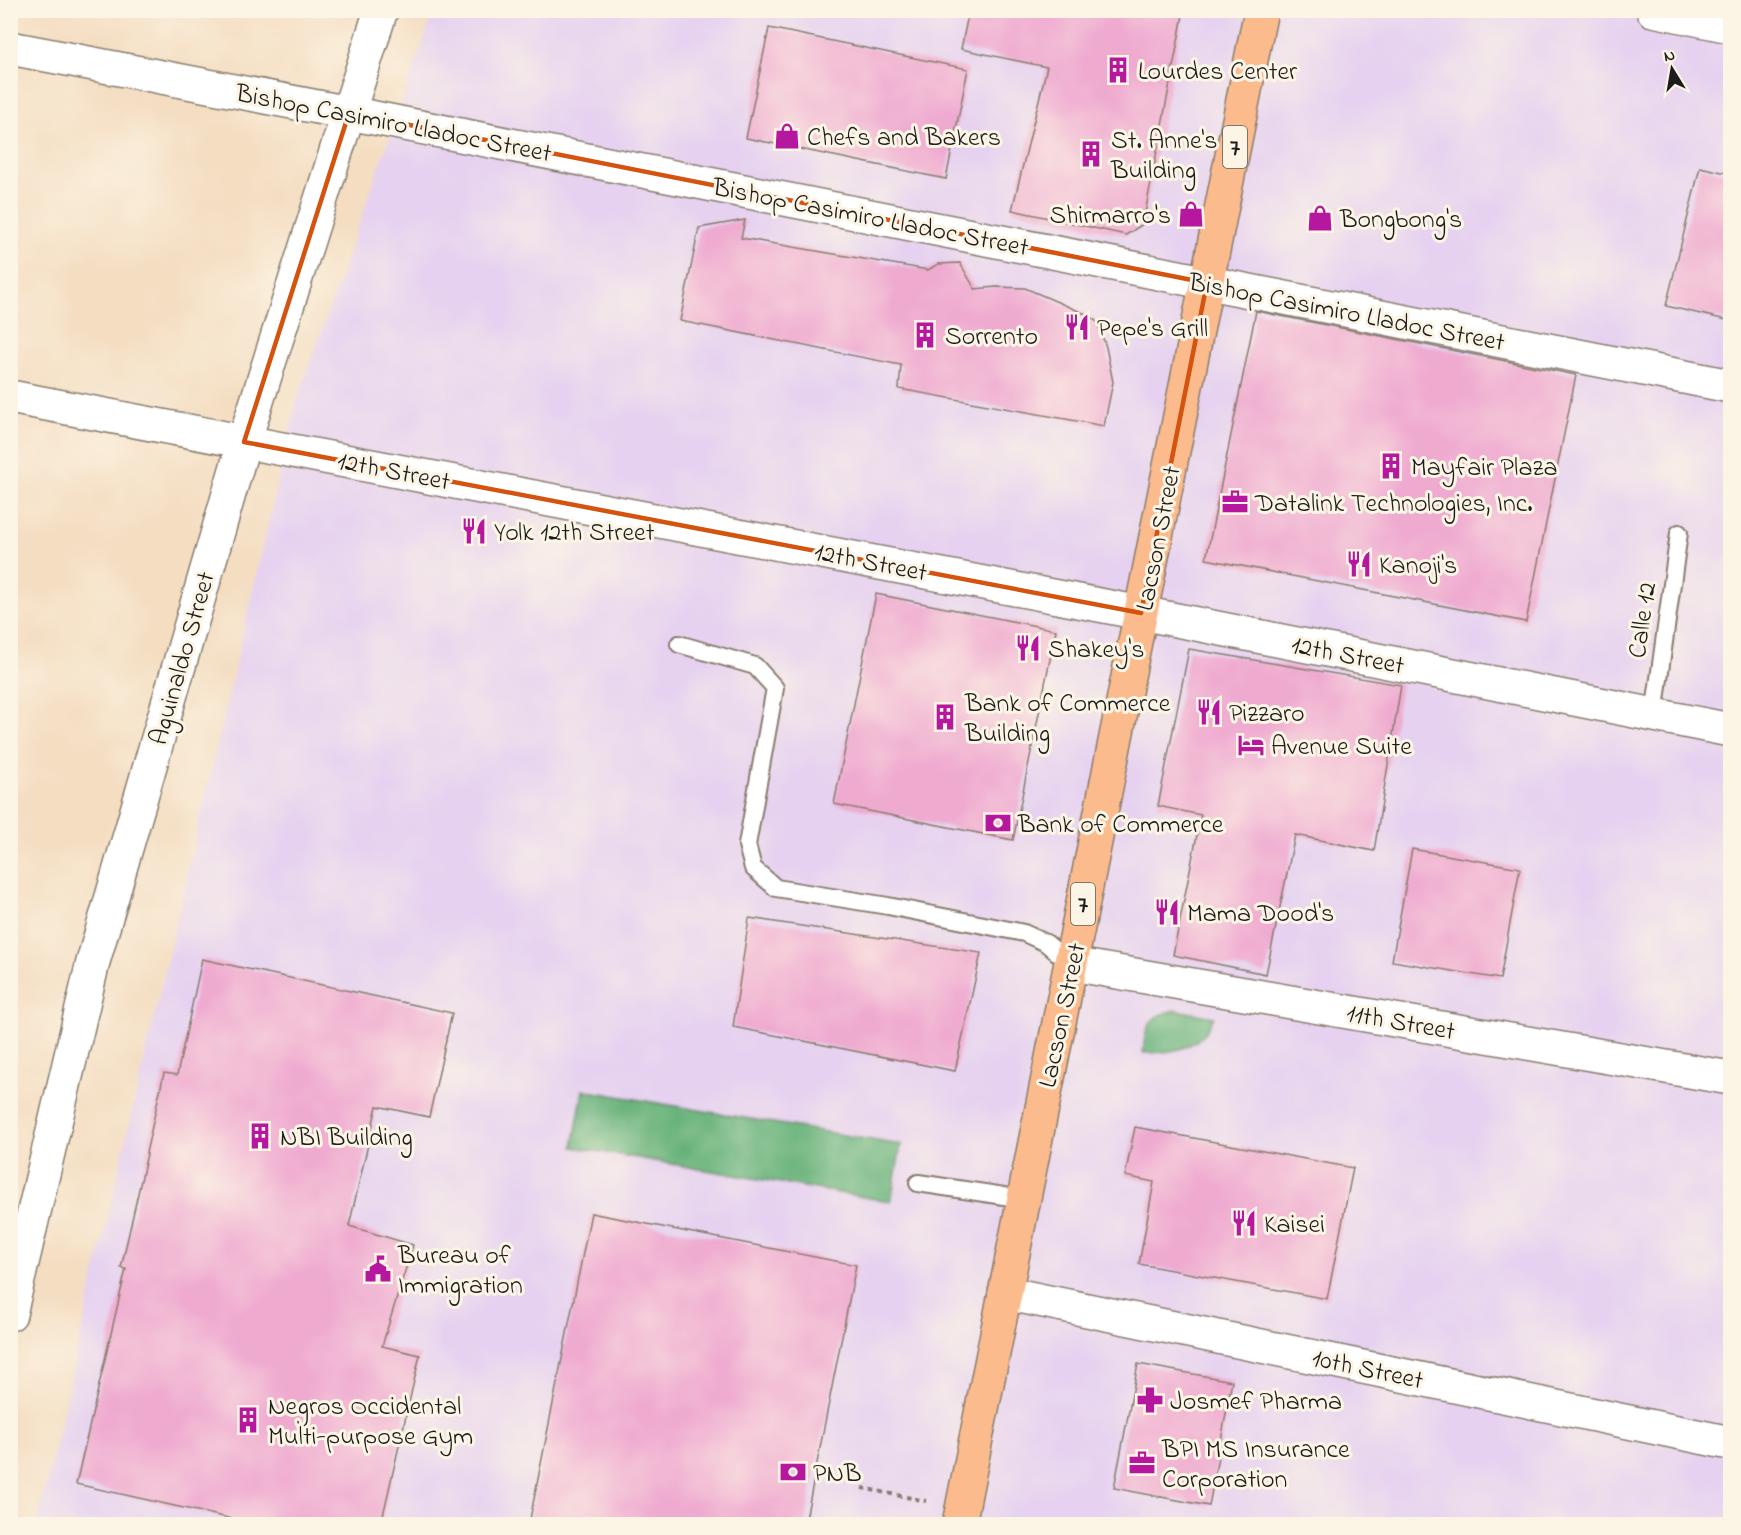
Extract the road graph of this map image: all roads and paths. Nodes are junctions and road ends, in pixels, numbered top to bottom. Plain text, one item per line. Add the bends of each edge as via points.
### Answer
1 (381, 10) edge
2 (1262, 10) edge
3 (1653, 10) edge
4 (1731, 26) edge
5 (10, 48) edge
6 (349, 113) junction
7 (1207, 283) junction
8 (1731, 386) edge
9 (10, 397) edge
10 (244, 442) junction
11 (1679, 533) dead end
12 (1142, 613) junction
13 (679, 644) dead end
14 (1654, 715) junction
15 (1731, 730) edge
16 (1071, 964) junction
17 (1731, 1078) edge
18 (918, 1183) dead end
19 (1024, 1199) junction
20 (1005, 1293) junction
21 (10, 1314) edge
22 (1731, 1443) edge
23 (862, 1488) dead end
24 (961, 1517) edge

1 - 6 street, Aguinaldo Street
2 - 7 main road, Lacson Street / 7
3 - 4 street
5 - 6 street, Bishop Casimiro Lladoc Street
6 - 7 street, Bishop Casimiro Lladoc Street
6 - 10 street, Aguinaldo Street
7 - 8 street, Bishop Casimiro Lladoc Street
7 - 12 main road, Lacson Street / 7
9 - 10 street, 12th Street
10 - 12 street, 12th Street
10 - 21 street, Aguinaldo Street via 93,962
11 - 14 lane, Calle 12
12 - 14 street, 12th Street
12 - 16 main road, Lacson Street / 7
13 - 16 lane via 755,666 775,688 747,845 753,868 776,888 1024,933 1046,943
14 - 15 street, 12th Street
16 - 17 street, 11th Street
16 - 19 main road, Lacson Street / 7
18 - 19 lane
19 - 20 main road, Lacson Street / 7
20 - 22 street, 10th Street
20 - 24 main road, Lacson Street / 7
23 - 24 path

